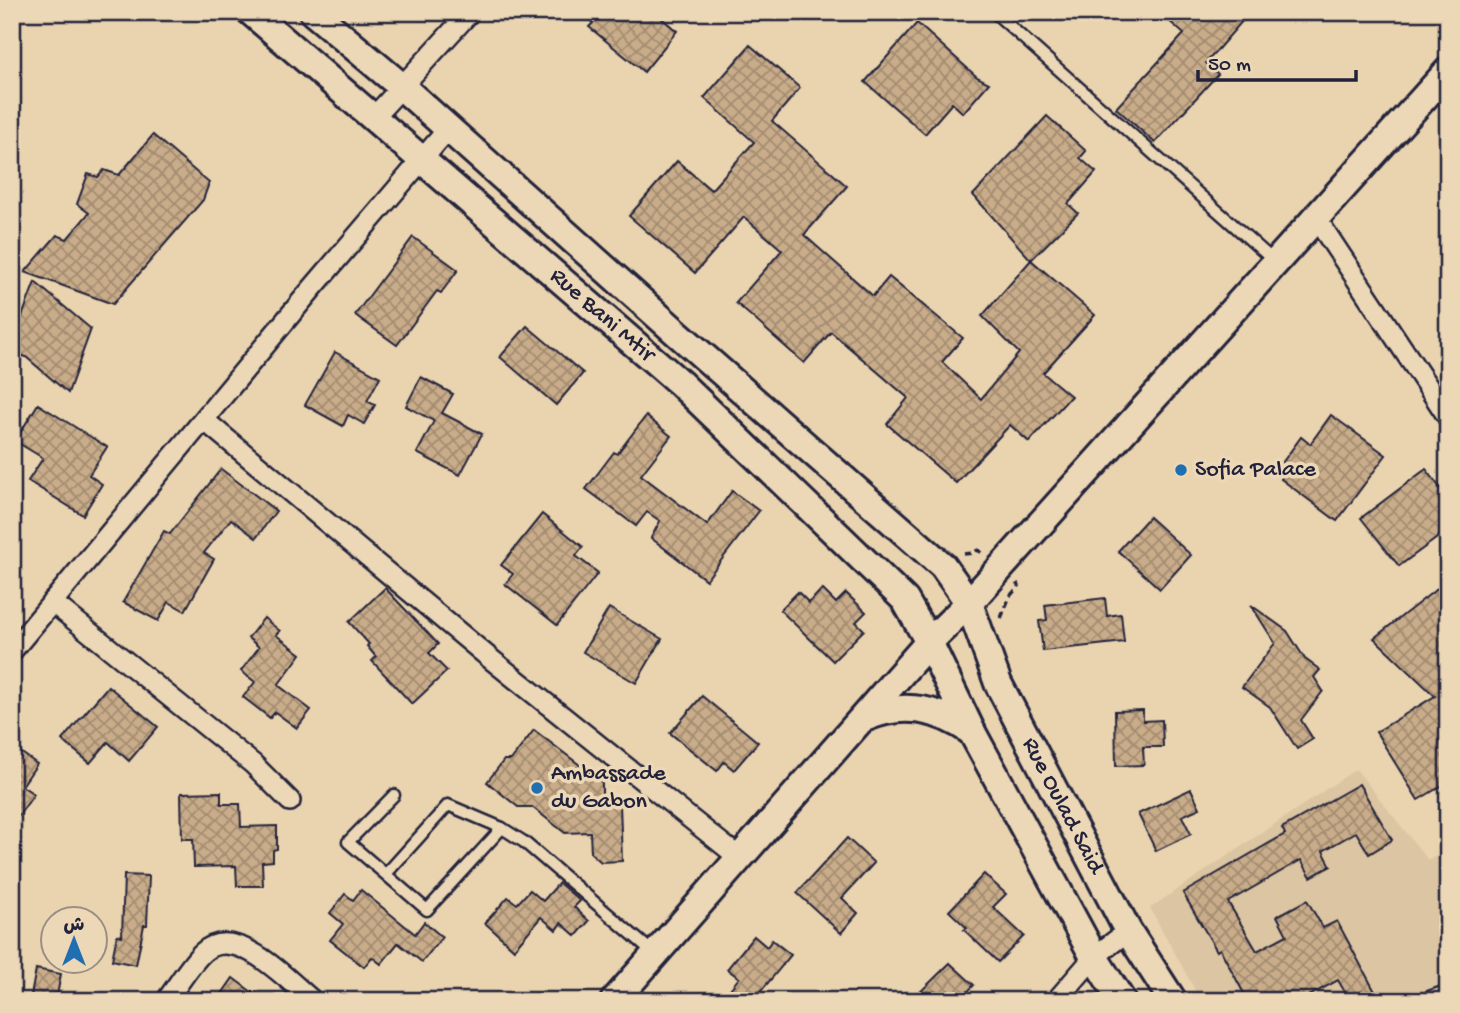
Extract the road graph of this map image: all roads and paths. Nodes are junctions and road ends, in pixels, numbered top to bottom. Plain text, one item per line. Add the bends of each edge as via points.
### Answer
1 (251, 12) edge
2 (313, 12) edge
3 (470, 12) edge
4 (995, 12) edge
5 (1448, 71) edge
6 (402, 87) junction
7 (374, 117) junction
8 (448, 129) junction
9 (421, 161) junction
10 (1316, 218) junction
11 (1276, 263) junction
12 (1445, 405) edge
13 (204, 420) junction
14 (52, 602) junction
15 (969, 603) junction
16 (929, 642) junction
17 (12, 651) edge
18 (863, 719) junction
19 (972, 732) junction
20 (394, 795) dead end
21 (290, 801) dead end
22 (502, 828) junction
23 (741, 859) junction
24 (386, 874) junction
25 (1129, 931) junction
26 (656, 954) junction
27 (1094, 957) junction
28 (1448, 995) edge
29 (166, 1001) edge
30 (313, 1001) edge
31 (614, 1001) edge
32 (1056, 1001) edge
33 (1122, 1001) edge
34 (1173, 1001) edge
35 (1432, 1001) edge

1 - 7 street, Rue Bani Mtir
2 - 6 street, Rue Bani Mtir
3 - 6 street
4 - 11 lane
5 - 10 street
6 - 7 street
6 - 8 street, Rue Bani Mtir
7 - 9 street, Rue Bani Mtir
8 - 9 street
8 - 15 street, Rue Bani Mtir via 943,566
9 - 13 street
9 - 16 street, Rue Bani Mtir via 690,393 905,600
10 - 11 street
10 - 12 street
11 - 15 street
13 - 14 street
13 - 23 street via 492,660
14 - 17 street
14 - 21 street via 253,764
15 - 16 street
15 - 25 street, Rue Oulad Said via 998,683
16 - 18 street
16 - 19 street, Rue Oulad Said
18 - 19 street via 880,711 919,708 947,716
18 - 23 street
19 - 27 street, Rue Oulad Said
20 - 24 lane via 348,842
22 - 24 lane via 448,805
22 - 24 lane via 427,910
22 - 26 lane
23 - 26 street
25 - 27 street
25 - 34 street, Rue Oulad Said
26 - 31 street
27 - 32 street
27 - 33 street, Rue Oulad Said
28 - 35 street
29 - 30 street via 202,953 220,944 233,944 246,947

